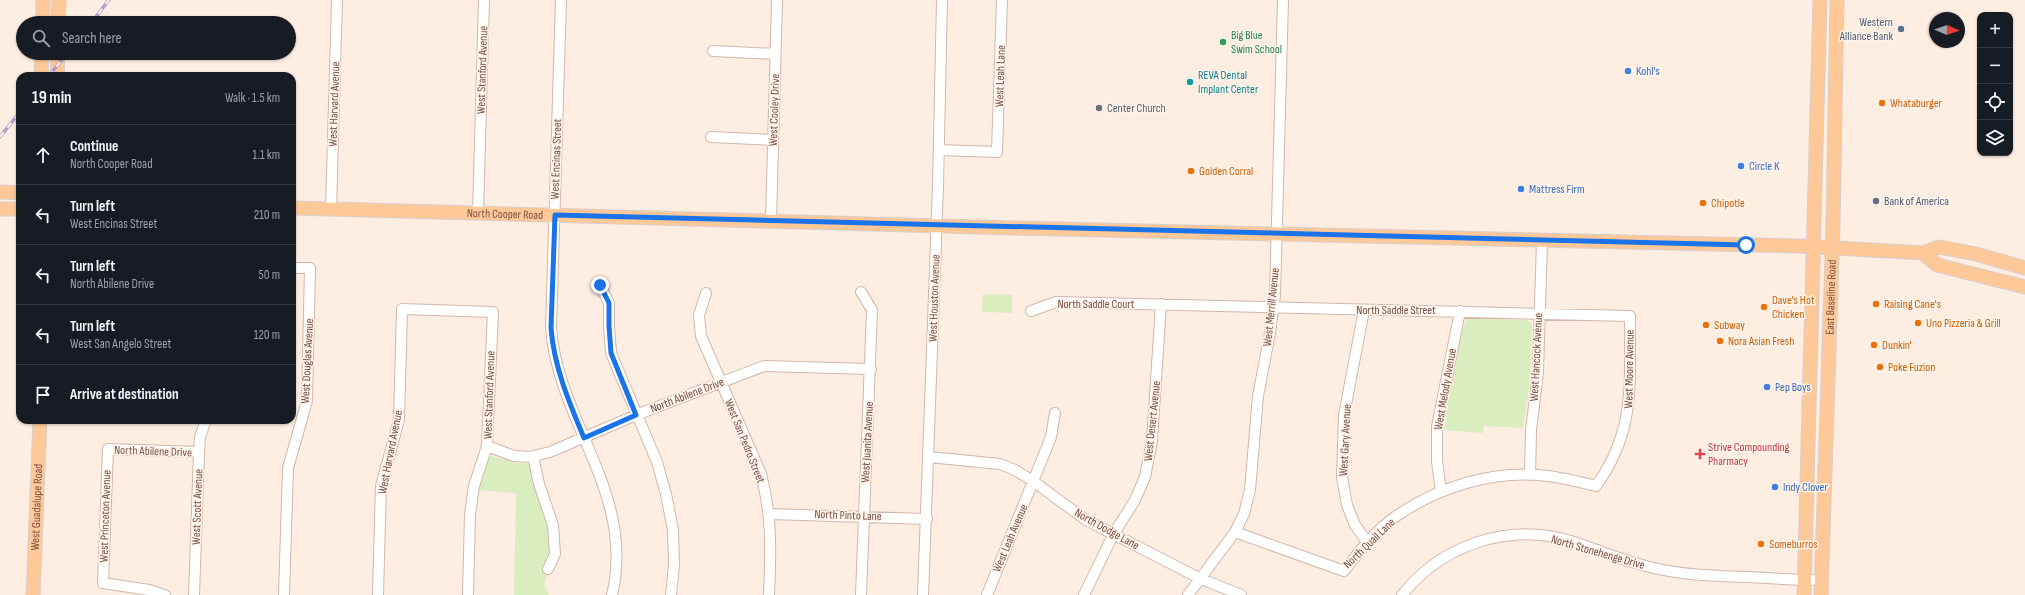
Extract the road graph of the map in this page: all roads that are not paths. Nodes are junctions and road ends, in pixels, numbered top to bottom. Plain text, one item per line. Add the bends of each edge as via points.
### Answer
1 (44, 0) edge
2 (59, 0) edge
3 (337, 0) edge
4 (484, 0) edge
5 (561, 0) edge
6 (777, 0) edge
7 (942, 0) edge
8 (1002, 0) edge
9 (1283, 0) edge
10 (1820, 0) edge
11 (1837, 0) edge
12 (43, 16) edge
13 (58, 16) edge
14 (713, 51) dead end
15 (776, 54) junction
16 (42, 60) edge
17 (58, 60) edge
18 (41, 72) edge
19 (57, 72) edge
20 (710, 137) dead end
21 (773, 140) junction
22 (939, 150) junction
23 (0, 192) edge
24 (16, 193) edge
25 (296, 208) edge
26 (0, 209) edge
27 (16, 209) edge
28 (331, 209) junction
29 (478, 213) junction
30 (555, 215) junction
31 (771, 220) junction
32 (937, 225) junction
33 (1277, 234) junction
34 (1542, 240) junction
35 (1822, 247) junction
36 (1922, 254) junction
37 (296, 268) edge
38 (2025, 268) edge
39 (600, 285) dead end
40 (2025, 287) edge
41 (861, 292) dead end
42 (706, 293) dead end
43 (1161, 304) junction
44 (1273, 308) junction
45 (1364, 310) junction
46 (1031, 311) dead end
47 (1460, 311) junction
48 (493, 312) joint
49 (1539, 313) junction
50 (1630, 316) joint
51 (871, 369) junction
52 (1810, 378) junction
53 (720, 382) junction
54 (1055, 413) dead end
55 (636, 415) junction
56 (40, 424) edge
57 (205, 424) edge
58 (584, 438) junction
59 (488, 446) junction
60 (108, 449) joint
61 (198, 452) junction
62 (532, 456) junction
63 (929, 457) junction
64 (1807, 468) junction
65 (1825, 468) junction
66 (1530, 475) junction
67 (1034, 481) junction
68 (1596, 486) joint
69 (1441, 492) junction
70 (770, 514) junction
71 (864, 515) junction
72 (927, 519) junction
73 (1823, 525) junction
74 (1235, 532) junction
75 (1113, 534) junction
76 (1367, 542) junction
77 (548, 569) dead end
78 (1199, 578) junction
79 (1808, 580) junction
80 (33, 595) edge
81 (165, 595) edge
82 (194, 595) edge
83 (284, 595) edge
84 (378, 595) edge
85 (468, 595) edge
86 (612, 595) edge
87 (671, 595) edge
88 (769, 595) edge
89 (861, 595) edge
90 (924, 595) edge
91 (987, 595) edge
92 (1084, 595) edge
93 (1188, 595) edge
94 (1241, 595) edge
95 (1402, 595) edge
96 (1804, 595) edge
97 (1820, 595) edge

1 - 12 main road
2 - 13 main road
3 - 28 street, West Harvard Avenue
4 - 29 street, West Stanford Avenue
5 - 30 street, West Encinas Street
6 - 15 street, West Cooley Drive
7 - 22 street, West Houston Avenue
8 - 22 street, West Leah Lane via 998,152
9 - 33 street, West Merrill Avenue
10 - 35 main road, East Baseline Road
11 - 35 main road, East Baseline Road
14 - 15 street
15 - 21 street, West Cooley Drive
16 - 18 main road
17 - 19 main road
20 - 21 street
21 - 31 street, West Cooley Drive
22 - 32 street, West Houston Avenue
23 - 24 main road
25 - 28 main road, North Cooper Road
26 - 27 main road
28 - 29 main road, North Cooper Road
29 - 30 main road, North Cooper Road
30 - 31 main road, North Cooper Road
30 - 58 street, West Encinas Street via 551,328 553,346 559,372
31 - 32 main road, North Cooper Road
32 - 33 main road, North Cooper Road
32 - 63 street, West Houston Avenue
33 - 34 main road, North Cooper Road
33 - 44 street, West Merrill Avenue
34 - 35 main road, North Cooper Road
34 - 49 street, West Hancock Avenue
35 - 36 main road, North Cooper Road
35 - 52 main road, East Baseline Road
35 - 65 main road, East Baseline Road
36 - 38 main road via 1940,247
36 - 40 main road via 1937,265
37 - 83 street, West Douglas Avenue via 310,268 307,401 288,468
39 - 55 street via 609,303 611,353
41 - 51 street, West Juanita Avenue via 872,310
42 - 53 street, West San Pedro Street via 699,315 701,336
43 - 44 street, North Saddle Street
43 - 46 street, North Saddle Court via 1056,302
43 - 75 street, West Desert Avenue via 1152,441 1145,477 1135,500
44 - 45 street, North Saddle Street
44 - 74 street, West Merrill Avenue via 1258,396 1250,490 1244,514
45 - 47 street, North Saddle Street
45 - 76 street, West Gary Avenue via 1344,415 1342,477 1347,505 1355,525
47 - 49 street, North Saddle Street
47 - 69 street, West Melody Avenue via 1437,426 1437,461
48 - 59 street, West Stanford Avenue
48 - 84 street, West Harvard Avenue via 402,309 399,420 381,486
49 - 50 street, North Saddle Street
49 - 66 street, West Hancock Avenue via 1538,373 1531,430
50 - 68 street, West Moore Avenue via 1629,406 1616,454
51 - 53 street, North Abilene Drive via 764,366
51 - 71 street, West Juanita Avenue
52 - 64 main road, East Baseline Road
52 - 65 main road via 1817,407 1816,460 1819,467
53 - 55 street, North Abilene Drive
53 - 70 street, West San Pedro Street via 760,474
54 - 67 street, West Leah Avenue via 1052,437
55 - 58 street, North Abilene Drive
55 - 87 street via 657,462 673,530 674,565
56 - 80 main road, West Guadalupe Road
57 - 61 street, West Scott Avenue
58 - 62 street, North Abilene Drive via 550,452
58 - 86 street, West Encinas Street via 604,486 613,518 617,549
59 - 62 street, North Abilene Drive via 514,456
59 - 85 street, West Stanford Avenue via 473,493 470,514
60 - 61 street, North Abilene Drive
60 - 81 street, West Princeton Avenue via 103,583
61 - 82 street, West Scott Avenue
62 - 77 street via 553,525 555,554
63 - 67 street, North Dodge Lane via 1000,464
63 - 72 street, West Houston Avenue
64 - 73 main road via 1814,472 1815,496
64 - 79 main road, East Baseline Road
65 - 73 main road, East Baseline Road
66 - 68 street, North Quail Lane
66 - 69 street, North Quail Lane via 1487,478
67 - 75 street, North Dodge Lane via 1086,520
67 - 91 street, West Leah Avenue
69 - 76 street, North Quail Lane via 1394,518
70 - 71 street, North Pinto Lane
70 - 88 street, West San Pedro Street
71 - 72 street, North Pinto Lane
71 - 89 street, West Juanita Avenue
72 - 90 street, West Houston Avenue
73 - 97 main road, East Baseline Road
74 - 76 street, North Quail Lane via 1344,571
74 - 78 street, West Merrill Avenue
75 - 78 street, North Dodge Lane
75 - 92 street, West Desert Avenue
78 - 93 street, West Merrill Avenue
78 - 94 street, North Dodge Lane
79 - 95 street, North Stonehenge Drive via 1702,575 1666,570 1570,541 1522,535 1482,540 1454,551 1416,578
79 - 96 main road, East Baseline Road

